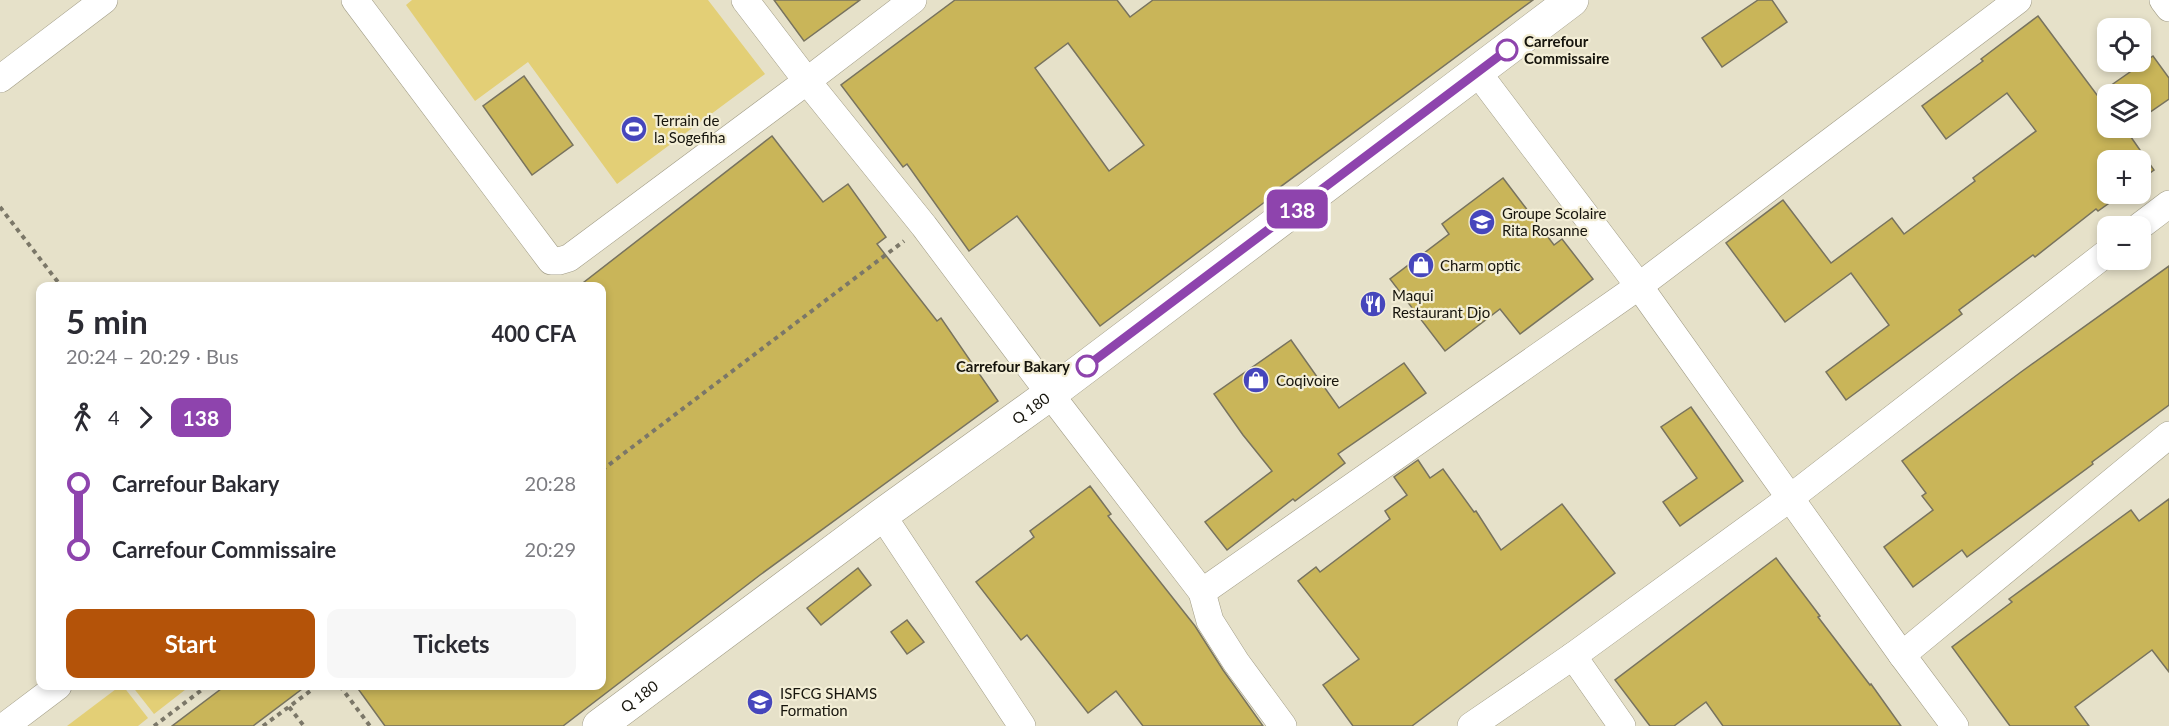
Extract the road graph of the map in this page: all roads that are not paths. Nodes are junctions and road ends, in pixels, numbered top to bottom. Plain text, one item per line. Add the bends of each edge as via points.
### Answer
1 (104, 0) edge
2 (355, 0) edge
3 (745, 0) edge
4 (913, 0) edge
5 (1572, 0) edge
6 (2018, 0) edge
7 (2163, 0) edge
8 (2169, 8) edge
9 (1478, 73) junction
10 (0, 79) edge
11 (807, 81) junction
12 (2169, 204) edge
13 (2151, 218) edge
14 (2097, 261) edge
15 (1639, 286) junction
16 (1050, 394) junction
17 (2169, 435) edge
18 (1790, 498) junction
19 (882, 515) junction
20 (1202, 592) junction
21 (1573, 656) junction
22 (1902, 656) junction
23 (53, 690) edge
24 (5, 726) edge
25 (599, 726) edge
26 (1022, 726) edge
27 (1283, 726) edge
28 (1471, 726) edge
29 (1622, 726) edge
30 (1955, 726) edge

1 - 10 street
2 - 11 street via 551,261 569,258
3 - 11 street
4 - 11 street
5 - 9 street, Q 180
6 - 15 street
7 - 8 street
9 - 15 street
9 - 16 street, Q 180
11 - 16 street via 924,226
12 - 13 street
14 - 18 street
15 - 18 street
15 - 20 street
16 - 19 street, Q 180
16 - 20 street
17 - 22 street
18 - 21 street
18 - 22 street
19 - 25 street, Q 180
19 - 26 street
20 - 27 street via 1210,621
21 - 28 street
21 - 29 street
22 - 30 street
23 - 24 street

